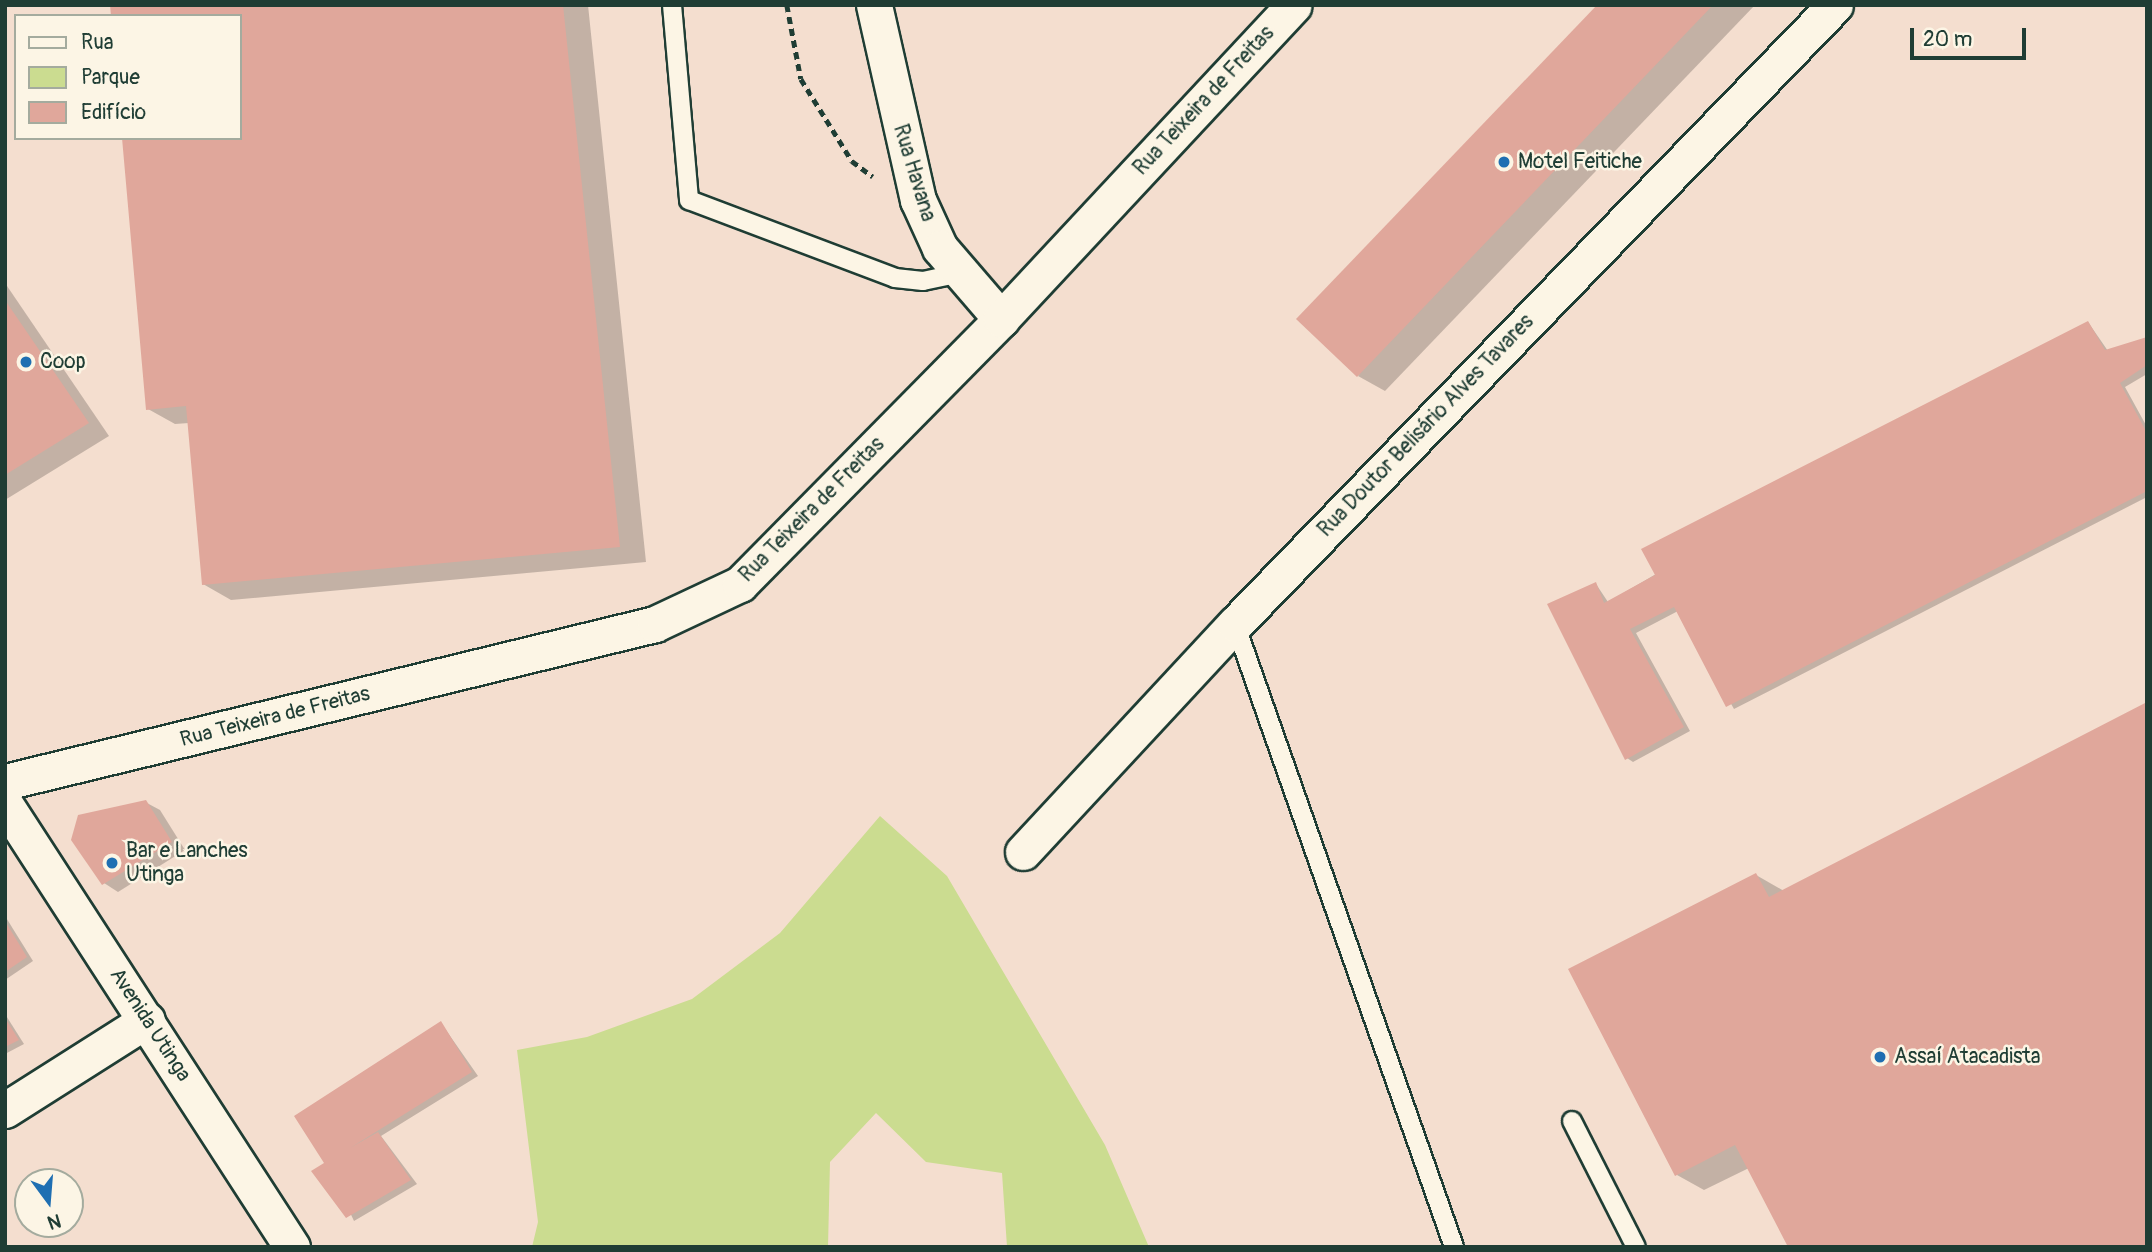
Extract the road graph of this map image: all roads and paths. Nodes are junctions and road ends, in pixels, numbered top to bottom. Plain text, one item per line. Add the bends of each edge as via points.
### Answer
1 (672, 5) edge
2 (787, 5) edge
3 (874, 5) edge
4 (1293, 5) edge
5 (1835, 5) edge
6 (918, 200) junction
7 (961, 273) junction
8 (1001, 319) junction
9 (1235, 624) junction
10 (5, 782) edge
11 (5, 804) edge
12 (1023, 852) dead end
13 (147, 1020) junction
14 (5, 1110) edge
15 (1573, 1121) dead end
16 (292, 1247) edge
17 (1454, 1247) edge
18 (1636, 1247) edge

1 - 7 lane via 689,200 895,278 923,281
2 - 6 path via 801,79 852,161 896,195
3 - 6 street, Rua Havana
4 - 8 street, Rua Teixeira de Freitas
5 - 9 street, Rua Doutor Belisário Alves Tavares
6 - 7 street, Rua Havana via 940,248
7 - 8 street, Rua Havana
8 - 10 street, Rua Teixeira de Freitas via 740,584 700,608
9 - 12 street, Rua Doutor Belisário Alves Tavares
9 - 17 lane
11 - 13 street, Avenida Utinga
13 - 14 street
13 - 16 street, Avenida Utinga
15 - 18 lane

